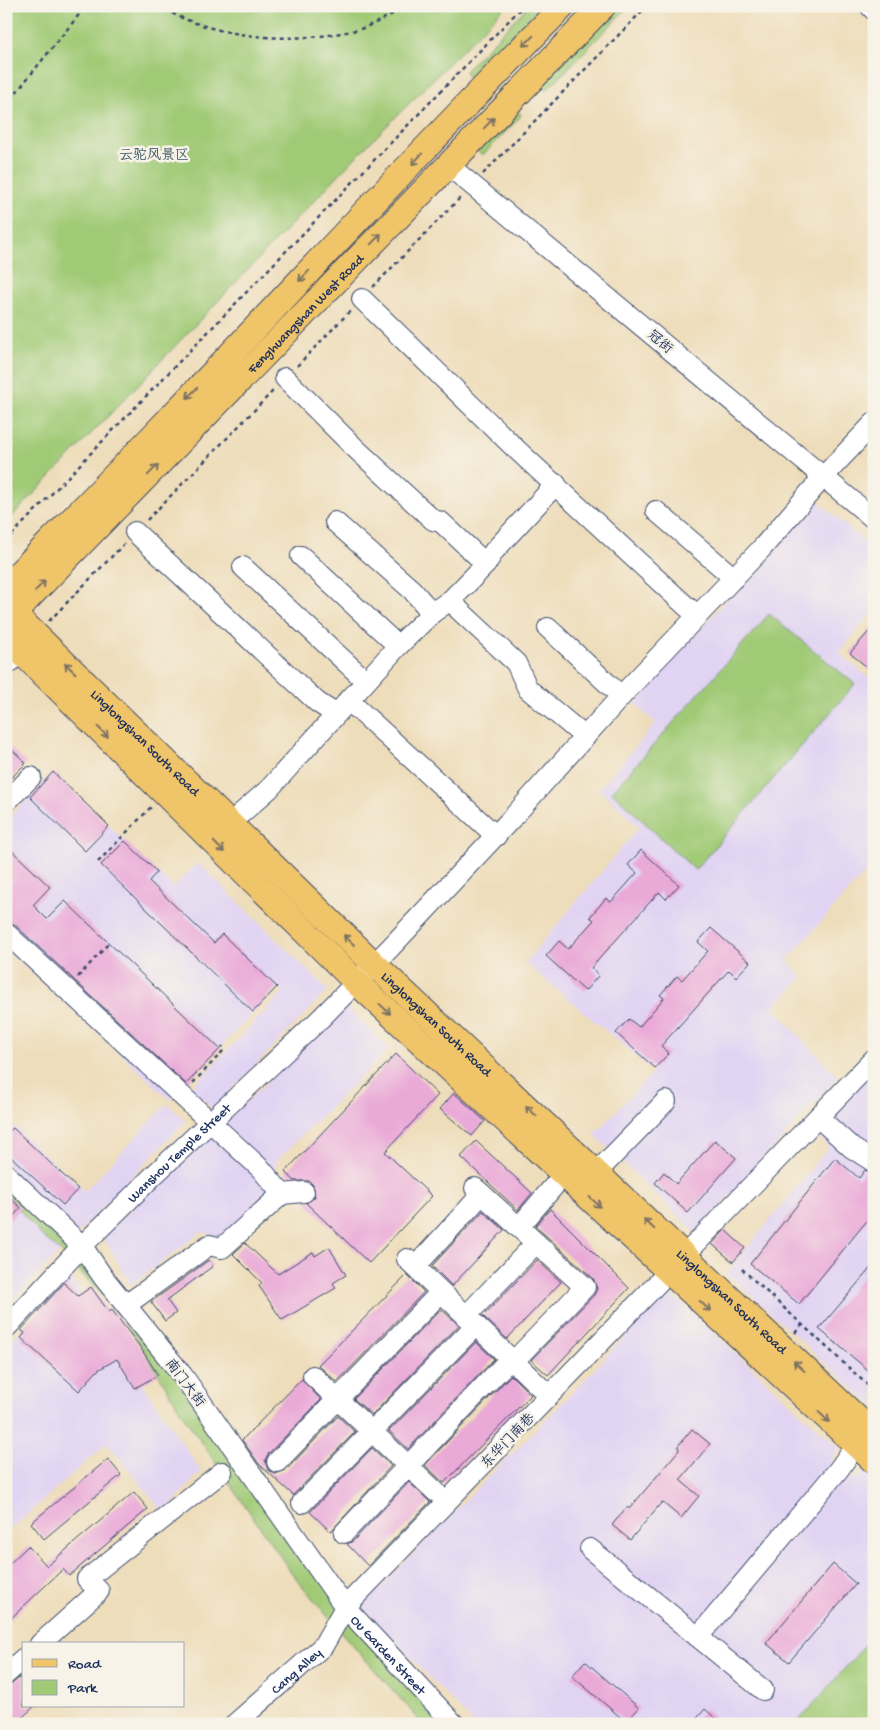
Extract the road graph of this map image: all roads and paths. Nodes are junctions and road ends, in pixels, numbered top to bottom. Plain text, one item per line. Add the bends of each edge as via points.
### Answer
1 (86, 6) edge
2 (158, 6) edge
3 (409, 6) edge
4 (523, 6) edge
5 (562, 6) edge
6 (603, 6) edge
7 (647, 6) edge
8 (870, 6) edge
9 (874, 10) edge
10 (6, 105) edge
11 (448, 165) junction
12 (472, 185) junction
13 (362, 299) junction
14 (285, 378) junction
15 (874, 423) edge
16 (824, 476) junction
17 (556, 484) junction
18 (656, 511) dead end
19 (874, 518) edge
20 (335, 522) dead end
21 (135, 532) junction
22 (6, 542) edge
23 (301, 556) dead end
24 (486, 564) junction
25 (243, 567) dead end
26 (734, 578) junction
27 (6, 586) edge
28 (452, 599) junction
29 (432, 613) junction
30 (9, 614) edge
31 (698, 615) junction
32 (548, 628) dead end
33 (398, 646) junction
34 (17, 647) edge
35 (366, 681) junction
36 (621, 696) junction
37 (342, 707) junction
38 (585, 737) junction
39 (31, 777) dead end
40 (164, 793) junction
41 (6, 802) edge
42 (229, 824) junction
43 (496, 836) junction
44 (98, 862) dead end
45 (6, 933) edge
46 (109, 943) dead end
47 (374, 964) junction
48 (356, 982) junction
49 (66, 988) junction
50 (222, 1046) dead end
51 (874, 1059) edge
52 (182, 1095) junction
53 (666, 1101) dead end
54 (818, 1117) junction
55 (211, 1122) junction
56 (874, 1162) edge
57 (564, 1173) junction
58 (596, 1173) junction
59 (6, 1174) edge
60 (304, 1192) dead end
61 (282, 1194) junction
62 (519, 1227) junction
63 (536, 1243) junction
64 (82, 1246) junction
65 (677, 1265) junction
66 (742, 1269) dead end
67 (441, 1292) junction
68 (126, 1305) junction
69 (471, 1320) junction
70 (6, 1328) edge
71 (512, 1360) junction
72 (313, 1376) dead end
73 (540, 1387) dead end
74 (874, 1391) edge
75 (337, 1400) junction
76 (371, 1432) junction
77 (868, 1447) edge
78 (277, 1462) dead end
79 (408, 1466) junction
80 (222, 1472) dead end
81 (436, 1492) dead end
82 (302, 1503) dead end
83 (344, 1533) dead end
84 (590, 1549) dead end
85 (345, 1607) junction
86 (698, 1637) junction
87 (42, 1642) edge
88 (22, 1660) edge
89 (6, 1674) edge
90 (763, 1690) dead end
91 (235, 1724) edge
92 (454, 1724) edge

1 - 10 path
2 - 3 path via 215,29 264,37 313,37 361,28
4 - 22 path
5 -> 27 main road, Fenghuangshan West Road
11 -> 6 main road, Fenghuangshan West Road
7 - 12 path
8 - 9 street
11 - 12 street, 冠街
30 -> 11 main road, Fenghuangshan West Road
12 - 13 path
12 - 16 street, 冠街
13 - 14 path
13 - 17 street via 438,375
14 - 21 path
14 - 24 street via 433,520 441,522
15 - 16 street, Wanshou Temple Street
16 - 19 street, 冠街
16 - 26 street, Wanshou Temple Street
17 - 24 street via 494,551
17 - 31 street
18 - 26 street
20 - 29 street via 412,590
21 - 34 path
21 - 37 street via 317,702
23 - 33 street
24 - 28 street
25 - 35 street
26 - 31 street, Wanshou Temple Street
28 - 29 street
28 - 38 street via 459,610 516,663 528,689
29 - 33 street
30 - 34 main road, Linglongshan South Road
31 - 36 street, Wanshou Temple Street
32 - 36 street
33 - 35 street
34 -> 40 main road, Linglongshan South Road
42 -> 34 main road, Linglongshan South Road
35 - 37 street
36 - 38 street, Wanshou Temple Street
37 - 42 street via 269,789
37 - 43 street
38 - 43 street, Wanshou Temple Street
39 - 41 street
40 - 44 path
40 -> 48 main road, Linglongshan South Road
47 -> 42 main road, Linglongshan South Road
43 - 47 street, Wanshou Temple Street
45 - 49 street
46 - 49 path
47 - 48 street, Wanshou Temple Street
58 -> 47 main road, Linglongshan South Road
48 - 55 street, Wanshou Temple Street
48 -> 57 main road, Linglongshan South Road
49 - 52 street
50 - 52 path via 224,1050
51 - 54 street, 东华门南巷
52 - 55 street
53 - 58 street
54 - 56 street via 852,1148
54 - 65 street, 东华门南巷
55 - 61 street via 261,1169
55 - 64 street, Wanshou Temple Street
57 - 62 street
57 -> 65 main road, Linglongshan South Road
65 -> 58 main road, Linglongshan South Road
59 - 64 street, 南门大街
60 - 61 street
61 - 68 street via 222,1248 209,1245
62 - 63 street
62 - 67 street via 479,1191 411,1263
63 - 69 street
63 - 71 street via 584,1287
64 - 68 street, 南门大街
64 - 70 street, Wanshou Temple Street
65 - 77 main road, Linglongshan South Road
65 - 85 street, 东华门南巷
66 - 74 path
67 - 69 street
67 - 75 street
68 - 85 street, 南门大街 via 183,1376
69 - 71 street
69 - 76 street
71 - 73 street
71 - 79 street
72 - 75 street
75 - 76 street
75 - 78 street
76 - 79 street
76 - 82 street
77 - 86 street via 838,1469
79 - 81 street
79 - 83 street
80 - 87 street via 88,1579 99,1591
84 - 86 street
85 - 91 street, Cang Alley via 322,1646
85 - 92 street, Ou Garden Street
86 - 90 street
88 - 89 street

